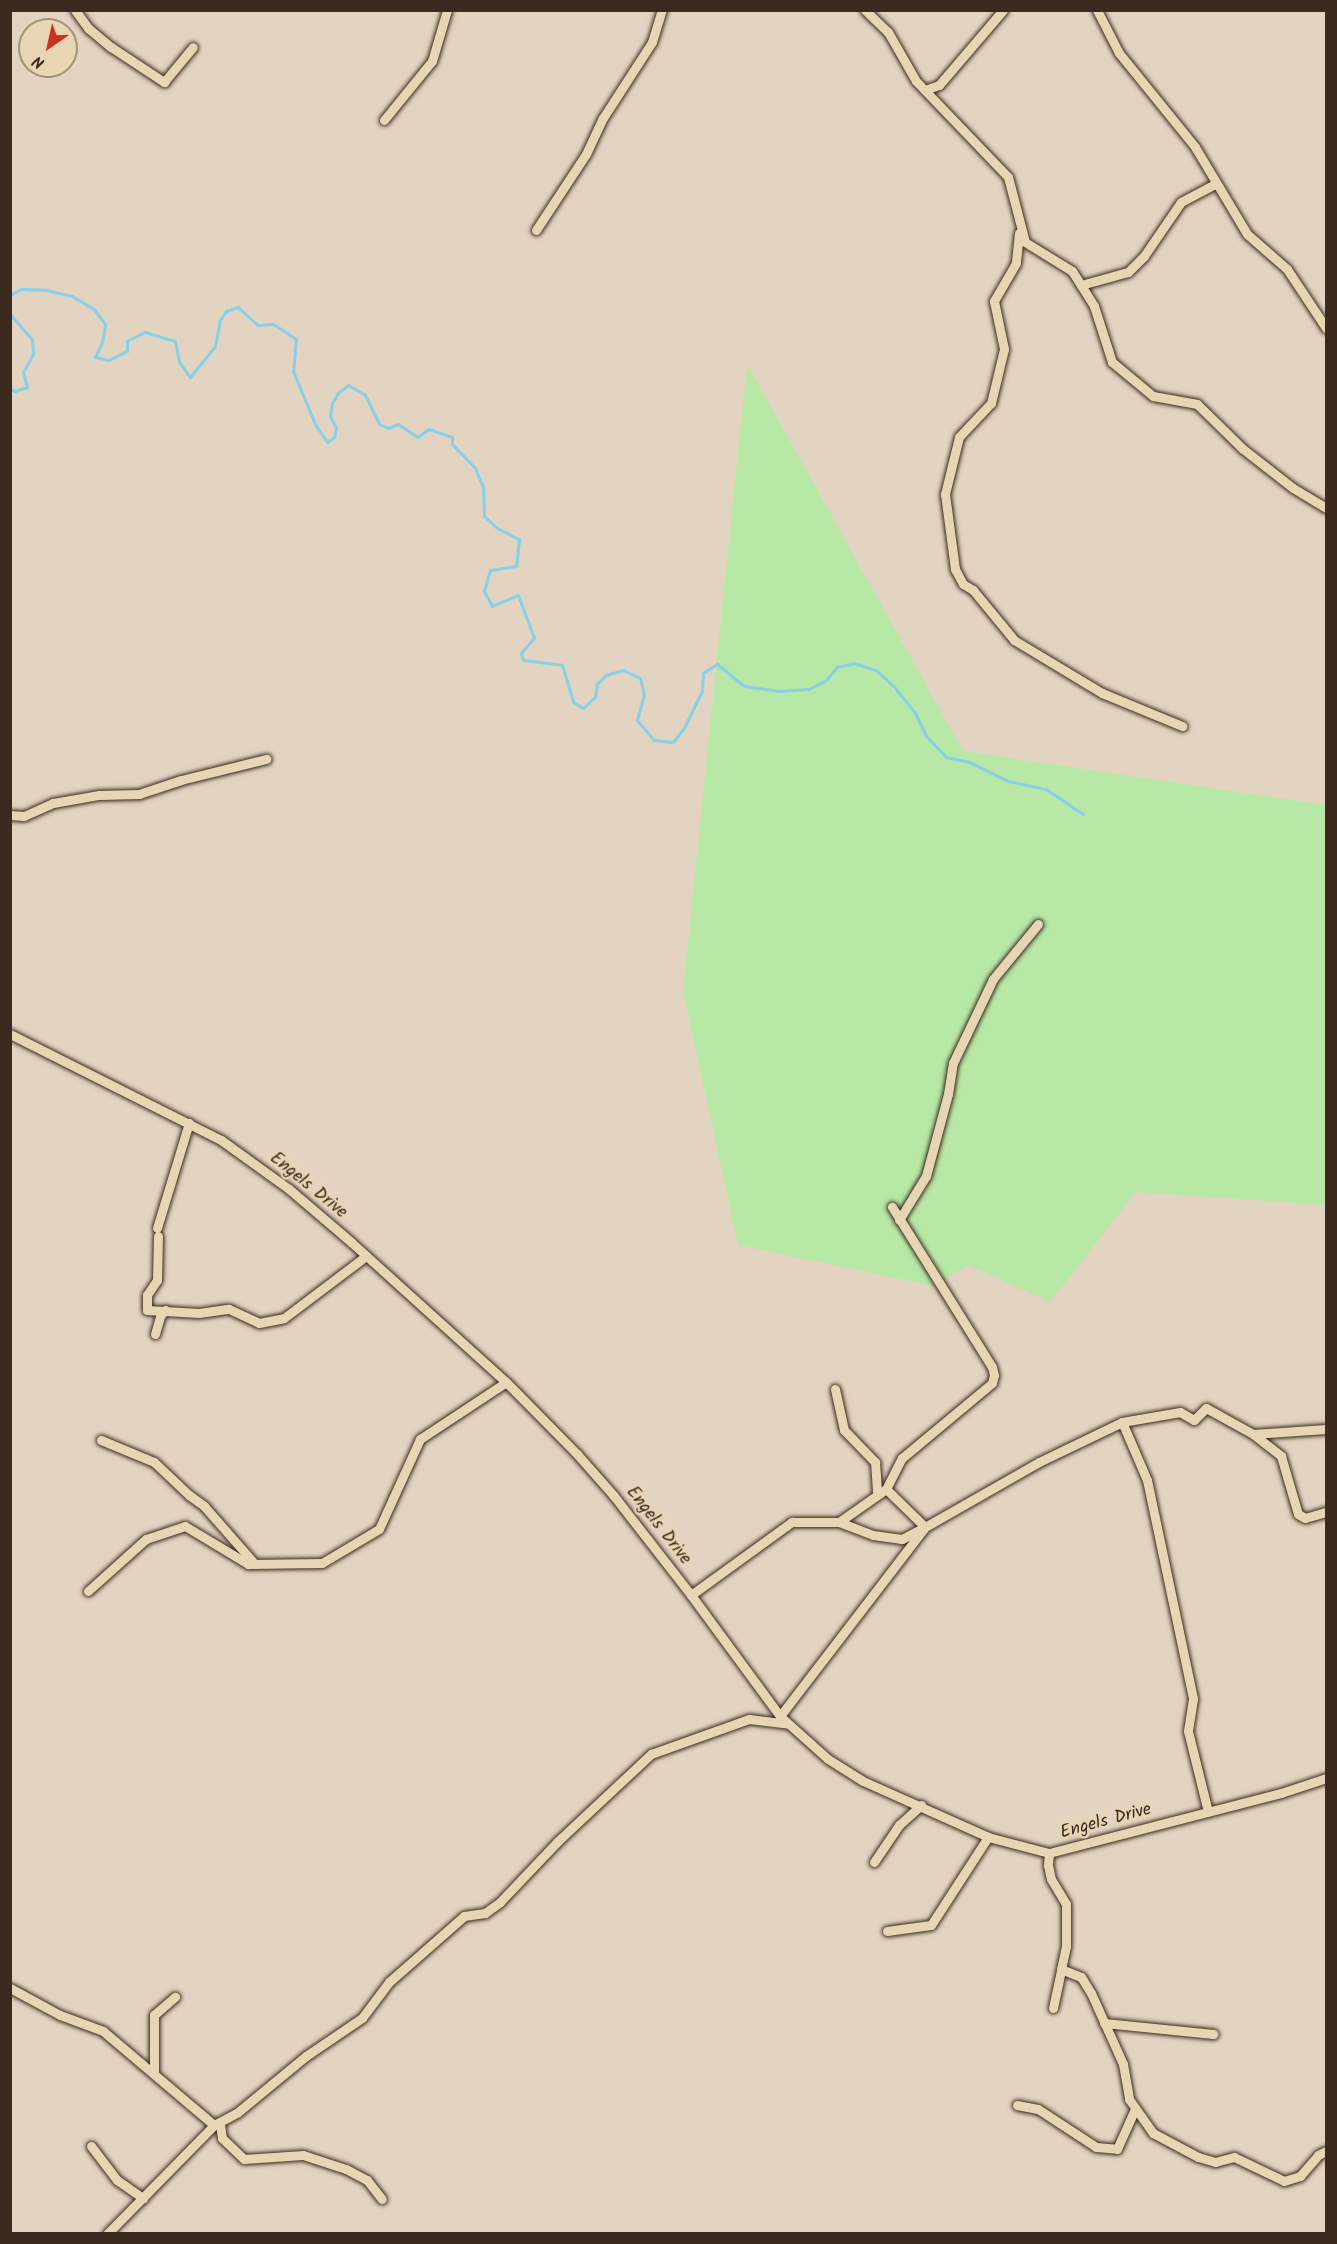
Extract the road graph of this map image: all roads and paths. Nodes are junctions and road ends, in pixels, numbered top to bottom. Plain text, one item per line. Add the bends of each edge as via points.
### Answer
1 (75, 10) edge
2 (447, 10) edge
3 (662, 10) edge
4 (1003, 10) edge
5 (1097, 10) edge
6 (870, 13) edge
7 (193, 47) dead end
8 (925, 90) junction
9 (384, 120) dead end
10 (1216, 183) junction
11 (1020, 227) junction
12 (536, 230) dead end
13 (1081, 285) junction
14 (1326, 328) edge
15 (1326, 508) edge
16 (1182, 726) dead end
17 (266, 759) dead end
18 (10, 815) edge
19 (1038, 924) dead end
20 (10, 1034) edge
21 (189, 1123) junction
22 (891, 1207) dead end
23 (899, 1220) junction
24 (366, 1256) junction
25 (165, 1310) junction
26 (155, 1334) dead end
27 (506, 1382) junction
28 (835, 1389) dead end
29 (1122, 1422) junction
30 (1326, 1429) edge
31 (1253, 1434) junction
32 (102, 1440) dead end
33 (882, 1492) junction
34 (1326, 1512) edge
35 (839, 1522) junction
36 (925, 1527) junction
37 (255, 1564) junction
38 (88, 1591) dead end
39 (691, 1595) junction
40 (783, 1720) junction
41 (1326, 1778) edge
42 (921, 1805) junction
43 (1208, 1812) junction
44 (988, 1838) junction
45 (1049, 1853) junction
46 (874, 1862) dead end
47 (887, 1931) dead end
48 (1060, 1969) junction
49 (10, 1988) edge
50 (175, 1997) dead end
51 (1053, 2008) dead end
52 (1104, 2022) junction
53 (1213, 2034) dead end
54 (154, 2074) junction
55 (1017, 2105) dead end
56 (1135, 2109) junction
57 (217, 2124) junction
58 (92, 2146) dead end
59 (1326, 2151) edge
60 (143, 2198) junction
61 (382, 2199) dead end
62 (107, 2234) edge

1 - 7 street via 88,28 111,47 164,82
2 - 9 street via 432,61
3 - 12 street via 652,42
4 - 8 street via 939,86
5 - 10 street via 1119,52 1195,147
6 - 8 street via 888,32
8 - 11 street via 1008,177
10 - 13 street via 1181,202 1128,273
10 - 14 street via 1247,234 1287,269
11 - 13 street via 1025,242 1072,271
11 - 16 street via 1016,263 994,301 1004,349 991,403 959,437 945,494 955,569 963,584 973,590 1014,640 1102,693
13 - 15 street via 1094,306 1112,362 1153,396 1197,404 1243,449
17 - 18 street via 139,794 99,795 53,803 24,816
19 - 23 street via 993,979 953,1063 926,1176
20 - 21 street, Engels Drive
21 - 24 street, Engels Drive via 247,1157
21 - 25 street via 157,1232 157,1280 147,1295 147,1310
22 - 23 street
23 - 33 street via 994,1375 992,1383 902,1458
24 - 25 street via 284,1318 258,1323 229,1309 199,1313
24 - 27 street, Engels Drive
25 - 26 street
27 - 37 street via 420,1439 379,1529 322,1563
27 - 39 street, Engels Drive via 614,1496
28 - 33 street via 844,1430 875,1462
29 - 31 street via 1180,1412 1194,1420 1206,1408
29 - 36 street via 1039,1462
29 - 43 street via 1147,1480 1193,1699 1188,1731
30 - 31 street
31 - 34 street via 1281,1456 1298,1514 1305,1518
32 - 37 street via 154,1462 204,1506
33 - 35 street
33 - 36 street
35 - 36 street via 873,1535 902,1539
35 - 39 street via 792,1522
36 - 40 street
37 - 38 street via 248,1564 185,1526 146,1539
39 - 40 street, Engels Drive
40 - 42 street, Engels Drive via 828,1759 863,1781
40 - 57 street via 749,1719 651,1754 500,1902 485,1913 464,1916 389,1982 362,2018
41 - 43 street, Engels Drive
42 - 44 street, Engels Drive
42 - 46 street via 899,1825
43 - 45 street, Engels Drive
44 - 45 street, Engels Drive
44 - 47 street via 931,1926
45 - 48 street via 1051,1878 1066,1904 1066,1946
48 - 51 street
48 - 52 street via 1081,1977
49 - 54 street via 60,2015 103,2031
50 - 54 street via 154,2015
52 - 53 street
52 - 56 street via 1123,2064 1129,2099
54 - 57 street
55 - 56 street via 1038,2109 1096,2148 1117,2149
56 - 59 street via 1153,2133 1198,2157 1215,2162 1234,2157 1284,2181 1300,2176
57 - 60 street
57 - 61 street via 222,2138 244,2159 303,2155 367,2180
58 - 60 street via 117,2180
60 - 62 street

